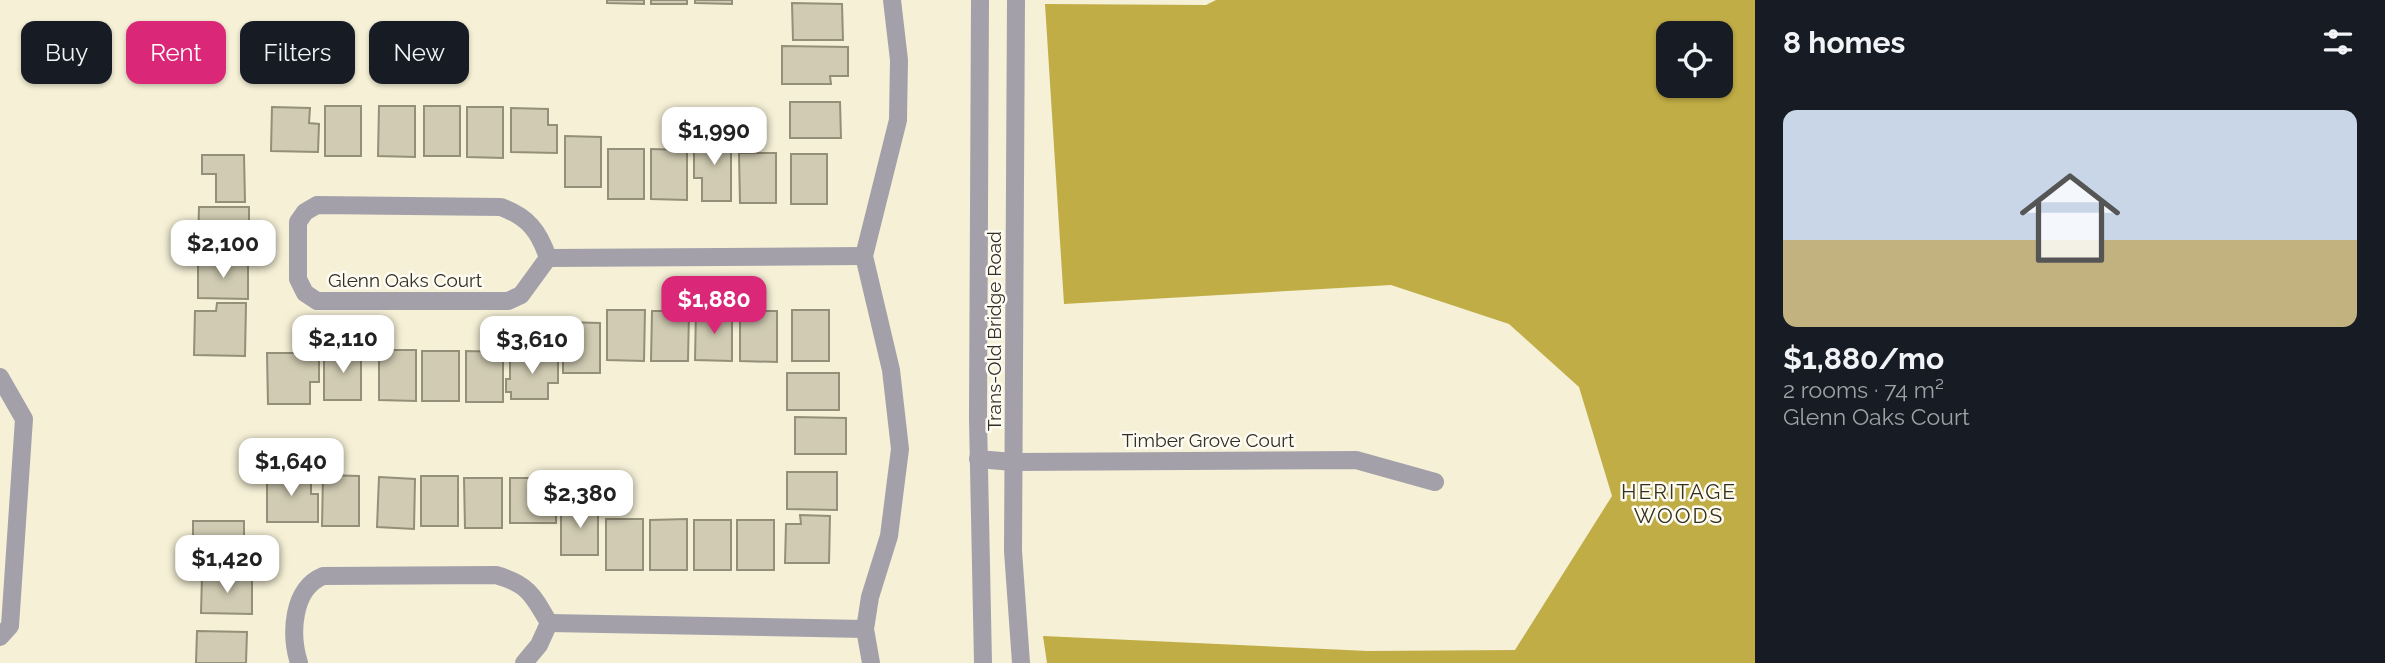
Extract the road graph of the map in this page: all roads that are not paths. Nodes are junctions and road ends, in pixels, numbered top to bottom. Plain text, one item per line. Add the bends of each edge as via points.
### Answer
1 (892, 0) edge
2 (980, 0) edge
3 (1016, 0) edge
4 (864, 256) junction
5 (548, 258) junction
6 (0, 377) edge
7 (978, 458) junction
8 (1013, 462) junction
9 (1435, 482) dead end
10 (549, 623) junction
11 (865, 629) junction
12 (0, 637) edge
13 (299, 663) edge
14 (524, 663) edge
15 (871, 663) edge
16 (983, 663) edge
17 (1021, 663) edge

1 - 4 street via 899,60 898,120
2 - 7 street, Trans-Old Bridge Road
3 - 8 street, Trans-Old Bridge Road
4 - 5 street
4 - 11 street via 891,370 900,449 889,536
5 - 5 street, Glenn Oaks Court via 533,225 522,214 501,207 317,205 298,222 298,279 305,293 317,301 508,301 521,295
6 - 12 street via 24,419 10,626
7 - 8 street, Timber Grove Court
7 - 16 street, Trans-Old Bridge Road
8 - 9 street, Timber Grove Court via 1356,460
8 - 17 street, Trans-Old Bridge Road via 1013,551
10 - 11 street
10 - 13 street via 519,582 496,575 323,576 302,590 297,605
10 - 14 street
11 - 15 street

